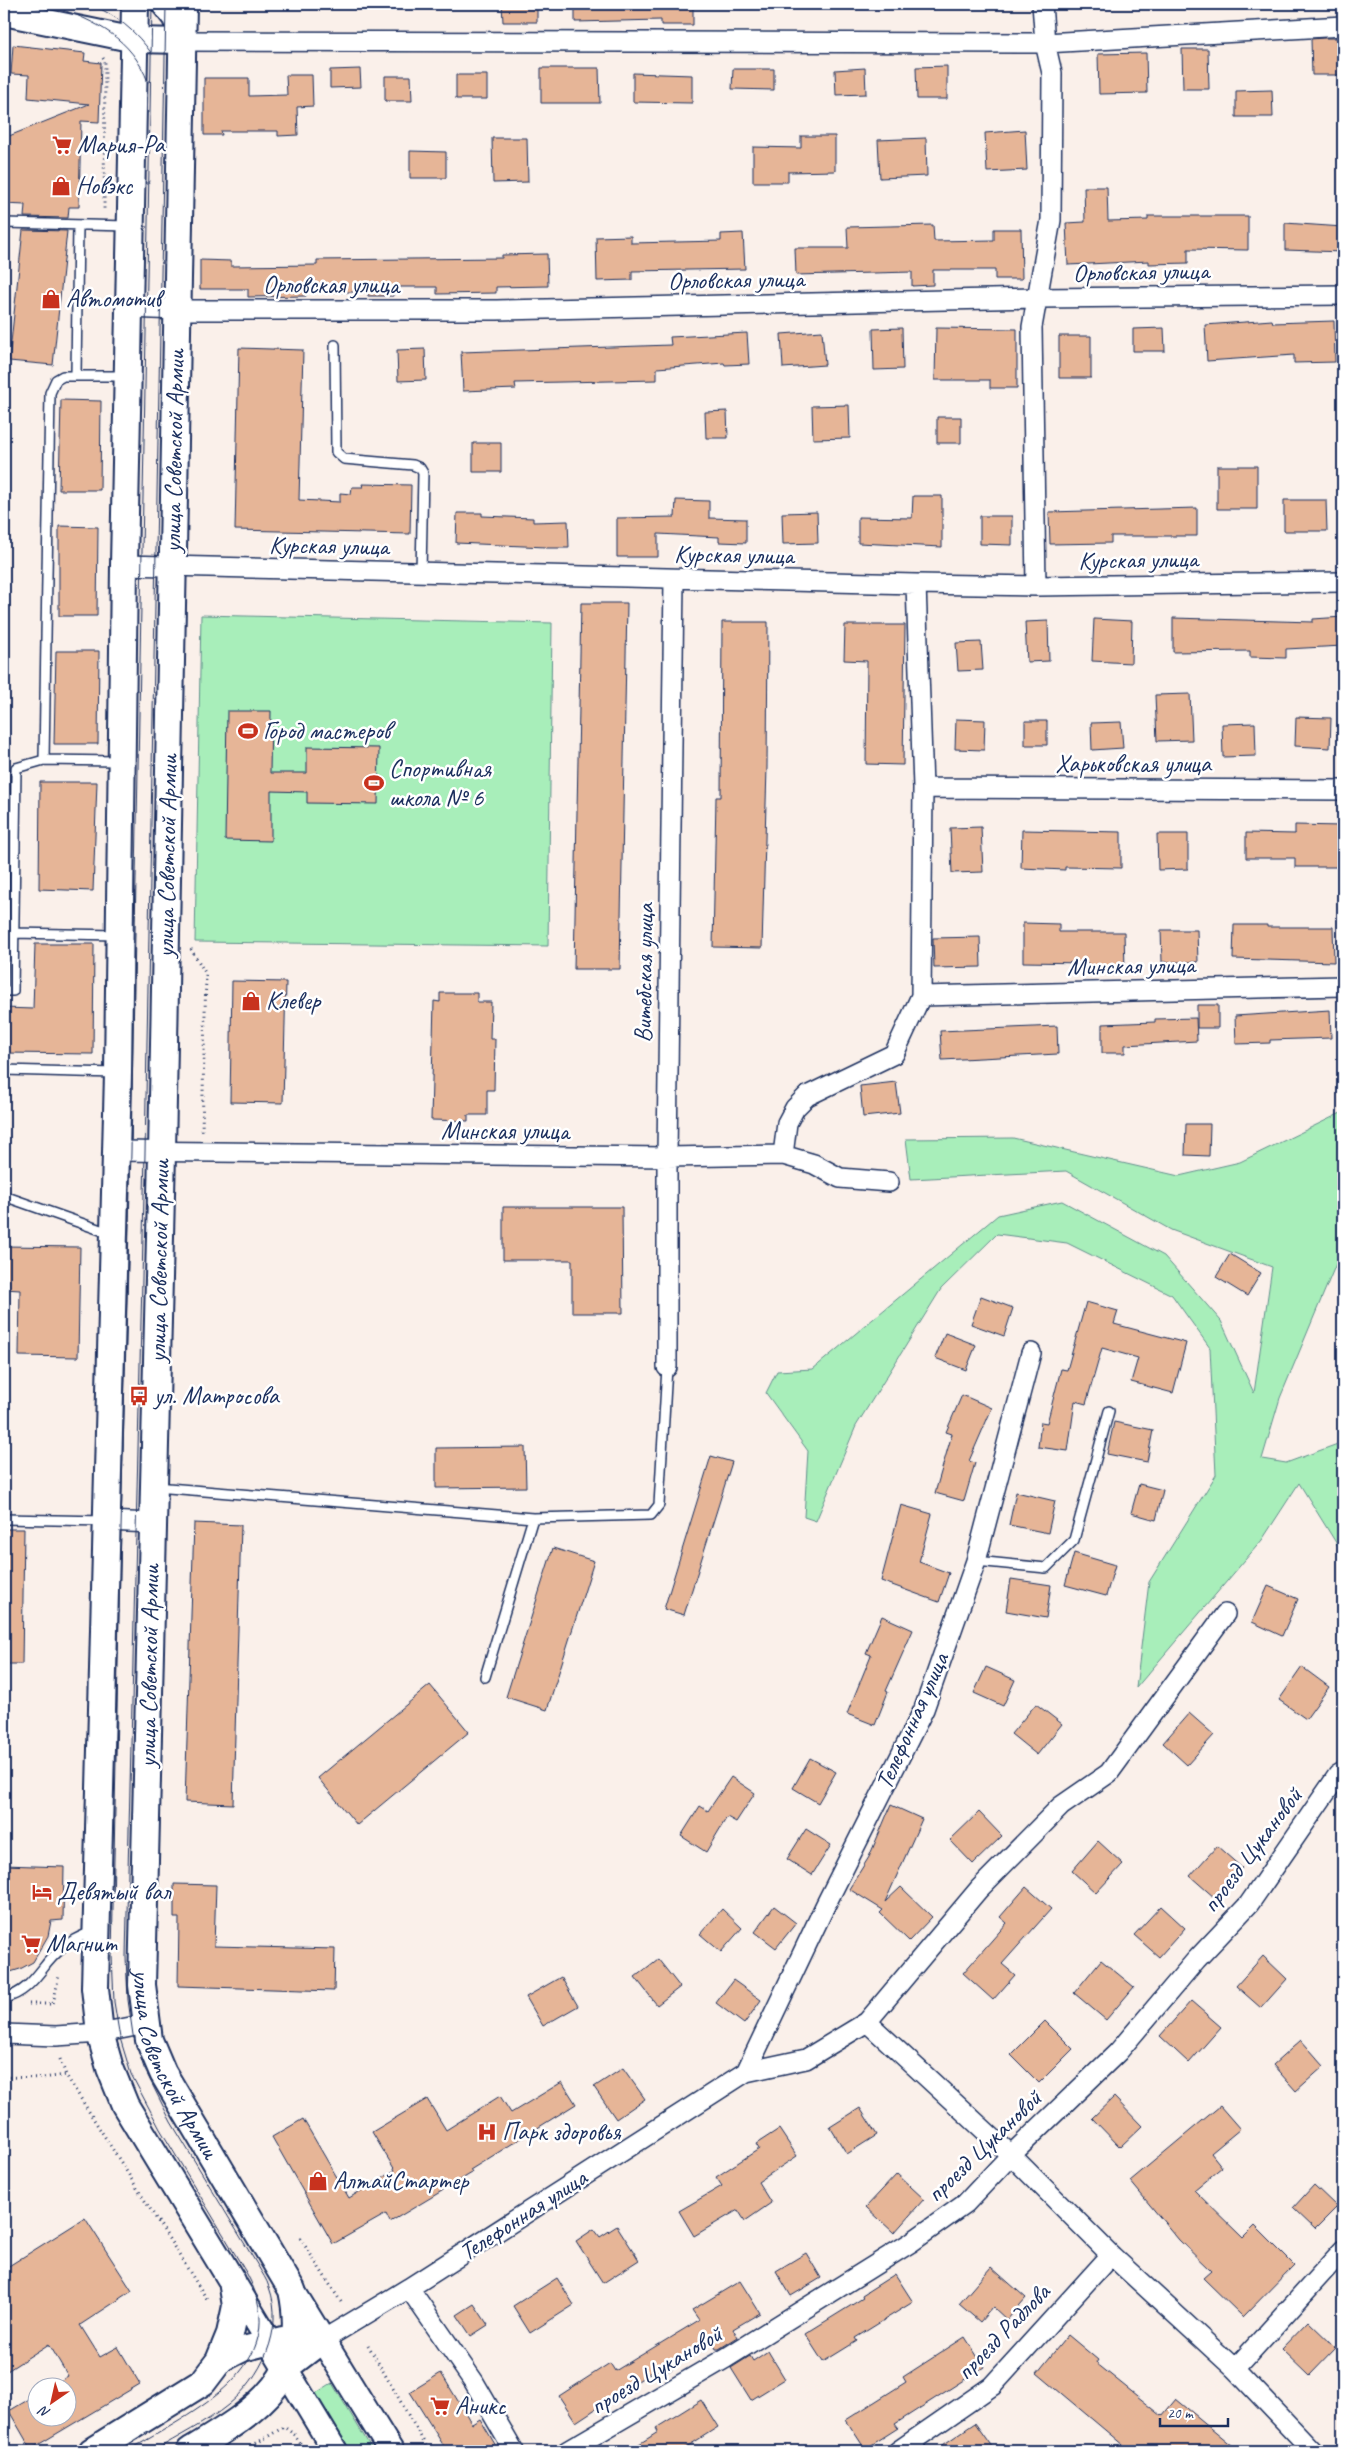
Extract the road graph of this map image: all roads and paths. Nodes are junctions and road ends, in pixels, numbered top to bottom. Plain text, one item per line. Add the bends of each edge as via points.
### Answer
1 (136, 4) edge
2 (164, 4) edge
3 (183, 4) edge
4 (1042, 4) edge
5 (4, 13) edge
6 (1343, 26) edge
7 (135, 40) junction
8 (182, 41) junction
9 (1045, 43) junction
10 (4, 223) edge
11 (78, 225) junction
12 (130, 226) junction
13 (1343, 295) edge
14 (1038, 298) junction
15 (129, 308) junction
16 (177, 310) junction
17 (334, 346) dead end
18 (76, 376) junction
19 (128, 376) junction
20 (124, 565) junction
21 (172, 567) junction
22 (421, 574) junction
23 (674, 579) junction
24 (1343, 582) edge
25 (916, 584) junction
26 (1036, 586) junction
27 (44, 760) junction
28 (123, 760) junction
29 (923, 788) junction
30 (1343, 790) edge
31 (13, 933) junction
32 (120, 935) junction
33 (1343, 986) edge
34 (4, 991) edge
35 (921, 996) junction
36 (4, 1070) edge
37 (118, 1074) junction
38 (116, 1151) junction
39 (162, 1153) junction
40 (784, 1155) junction
41 (667, 1157) junction
42 (889, 1182) dead end
43 (4, 1196) edge
44 (114, 1234) junction
45 (1031, 1353) dead end
46 (667, 1367) joint
47 (1109, 1412) dead end
48 (153, 1487) junction
49 (533, 1518) junction
50 (4, 1519) edge
51 (106, 1521) junction
52 (152, 1523) junction
53 (976, 1561) junction
54 (1225, 1614) dead end
55 (485, 1677) dead end
56 (1343, 1772) edge
57 (96, 1931) junction
58 (4, 1998) edge
59 (867, 2022) junction
60 (146, 2024) junction
61 (100, 2033) junction
62 (4, 2034) edge
63 (60, 2059) dead end
64 (746, 2072) junction
65 (66, 2075) junction
66 (4, 2077) edge
67 (1011, 2154) junction
68 (300, 2238) dead end
69 (1343, 2250) edge
70 (1111, 2255) junction
71 (232, 2281) junction
72 (409, 2288) junction
73 (292, 2290) junction
74 (341, 2302) dead end
75 (210, 2305) dead end
76 (296, 2336) junction
77 (324, 2340) junction
78 (268, 2341) junction
79 (368, 2345) dead end
80 (219, 2361) junction
81 (285, 2369) junction
82 (1235, 2369) junction
83 (919, 2446) edge
84 (92, 2451) edge
85 (190, 2451) edge
86 (243, 2451) edge
87 (305, 2451) edge
88 (335, 2451) edge
89 (391, 2451) edge
90 (429, 2451) edge
91 (514, 2451) edge
92 (567, 2451) edge
93 (898, 2451) edge
94 (1313, 2451) edge

1 - 7 main road, улица Советской Армии
2 - 8 street via 175,18
3 - 8 main road, улица Советской Армии
4 - 9 street
5 - 7 street
6 - 9 street
7 - 8 street
7 - 12 main road, улица Советской Армии
8 - 9 street
8 - 16 main road, улица Советской Армии
9 - 14 street via 1052,73 1051,220
10 - 11 lane
11 - 12 lane
11 - 18 lane
12 - 15 main road, улица Советской Армии
13 - 14 street, Орловская улица
14 - 16 street, Орловская улица via 507,310
14 - 26 street via 1032,327
15 - 16 street, Орловская улица
15 - 19 main road, улица Советской Армии
16 - 21 main road, улица Советской Армии
17 - 22 lane via 336,452 344,459 413,465 423,473
18 - 19 lane
18 - 27 lane via 63,376 56,380 50,393
19 - 20 main road, улица Советской Армии
20 - 21 street, Курская улица
20 - 28 main road, улица Советской Армии
21 - 22 street, Курская улица
21 - 39 main road, улица Советской Армии
22 - 23 street, Курская улица
23 - 25 street, Курская улица
23 - 41 street, Витебская улица
24 - 26 street, Курская улица
25 - 26 street, Курская улица
25 - 29 street
27 - 28 lane
27 - 31 lane via 16,768
28 - 32 main road, улица Советской Армии
29 - 30 street, Харьковская улица
29 - 35 street
31 - 32 lane
31 - 34 lane via 12,991
32 - 37 main road, улица Советской Армии
33 - 35 street, Минская улица
35 - 40 street via 894,1054 806,1096 795,1108 787,1123
36 - 37 lane
37 - 38 main road, улица Советской Армии
38 - 39 street, Минская улица
38 - 44 main road, улица Советской Армии
39 - 41 street, Минская улица
39 - 48 main road, улица Советской Армии
40 - 41 street, Минская улица
40 - 42 street, Минская улица via 814,1164 840,1178
41 - 46 street, Витебская улица
43 - 44 lane
44 - 51 main road, улица Советской Армии
45 - 53 street, Телефонная улица
46 - 49 lane via 659,1505 651,1515
47 - 53 lane via 1074,1540 1046,1568
48 - 49 lane
48 - 52 main road, улица Советской Армии
49 - 55 lane
50 - 51 lane
51 - 52 street
51 - 57 main road, улица Советской Армии
52 - 60 main road, улица Советской Армии via 142,1985
53 - 64 street, Телефонная улица via 924,1709
54 - 59 street, Телефонная улица via 1109,1774 1061,1806 979,1889
56 - 67 street, проезд Цукановой via 1248,1904 1118,2052
57 - 58 lane via 65,1945 32,1983
57 - 61 main road, улица Советской Армии via 95,1988
59 - 64 street, Телефонная улица via 806,2059
59 - 67 street
60 - 61 street
60 - 73 main road, улица Советской Армии via 163,2073
61 - 62 street via 56,2036
61 - 71 main road, улица Советской Армии via 125,2105
63 - 65 path
64 - 72 street, Телефонная улица
65 - 66 path
65 - 75 path
67 - 70 street
67 - 92 street, проезд Цукановой via 966,2204 910,2243 726,2358
68 - 74 path
69 - 82 street
70 - 82 street
70 - 83 street, проезд Радлова via 992,2386
71 - 78 street, улица Советской Армии
71 - 80 main road via 236,2306 230,2334
72 - 77 street, Телефонная улица
72 - 91 street via 474,2382
73 - 76 main road via 298,2315
73 - 77 street, улица Советской Армии
76 - 77 street
76 - 78 street
76 - 81 main road
77 - 81 street
77 - 89 street, улица Советской Армии
78 - 80 street
78 - 81 street, улица Советской Армии
79 - 90 path
80 - 84 main road via 202,2382 184,2396
81 - 85 main road via 262,2402 247,2416
81 - 88 street, улица Советской Армии
82 - 94 street
83 - 93 street, проезд Радлова
86 - 87 path via 284,2427 295,2435

